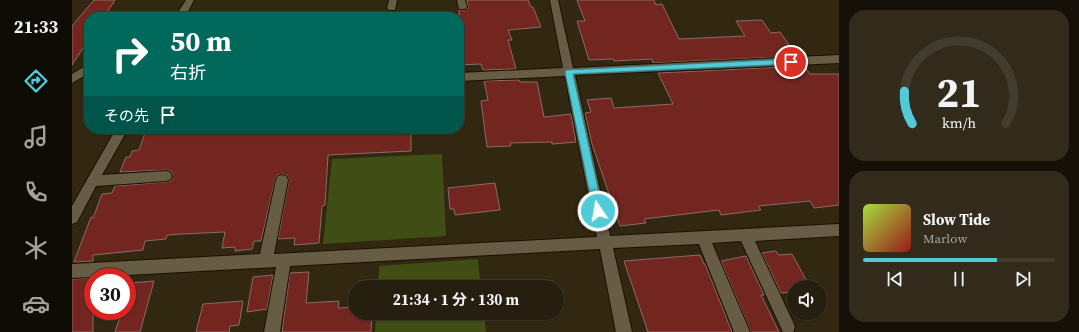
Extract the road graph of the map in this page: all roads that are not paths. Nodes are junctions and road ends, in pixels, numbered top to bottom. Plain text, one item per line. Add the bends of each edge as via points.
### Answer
1 (190, 0) edge
2 (554, 0) edge
3 (182, 12) edge
4 (839, 60) edge
5 (84, 71) edge
6 (569, 72) junction
7 (464, 77) edge
8 (72, 79) edge
9 (119, 134) edge
10 (166, 176) dead end
11 (93, 180) junction
12 (282, 180) dead end
13 (72, 218) edge
14 (839, 230) edge
15 (745, 235) junction
16 (703, 238) junction
17 (604, 242) junction
18 (284, 259) junction
19 (266, 260) junction
20 (72, 271) edge
21 (788, 327) dead end
22 (272, 332) edge
23 (624, 332) edge
24 (742, 332) edge

1 - 3 street
2 - 6 street
4 - 6 street
5 - 8 street
6 - 7 street
6 - 17 street
9 - 11 street
10 - 11 street
11 - 13 street
12 - 19 street
14 - 15 street
15 - 16 street
15 - 21 street
16 - 17 street
16 - 24 street
17 - 18 street
17 - 23 street
18 - 19 street
18 - 22 street
19 - 20 street

